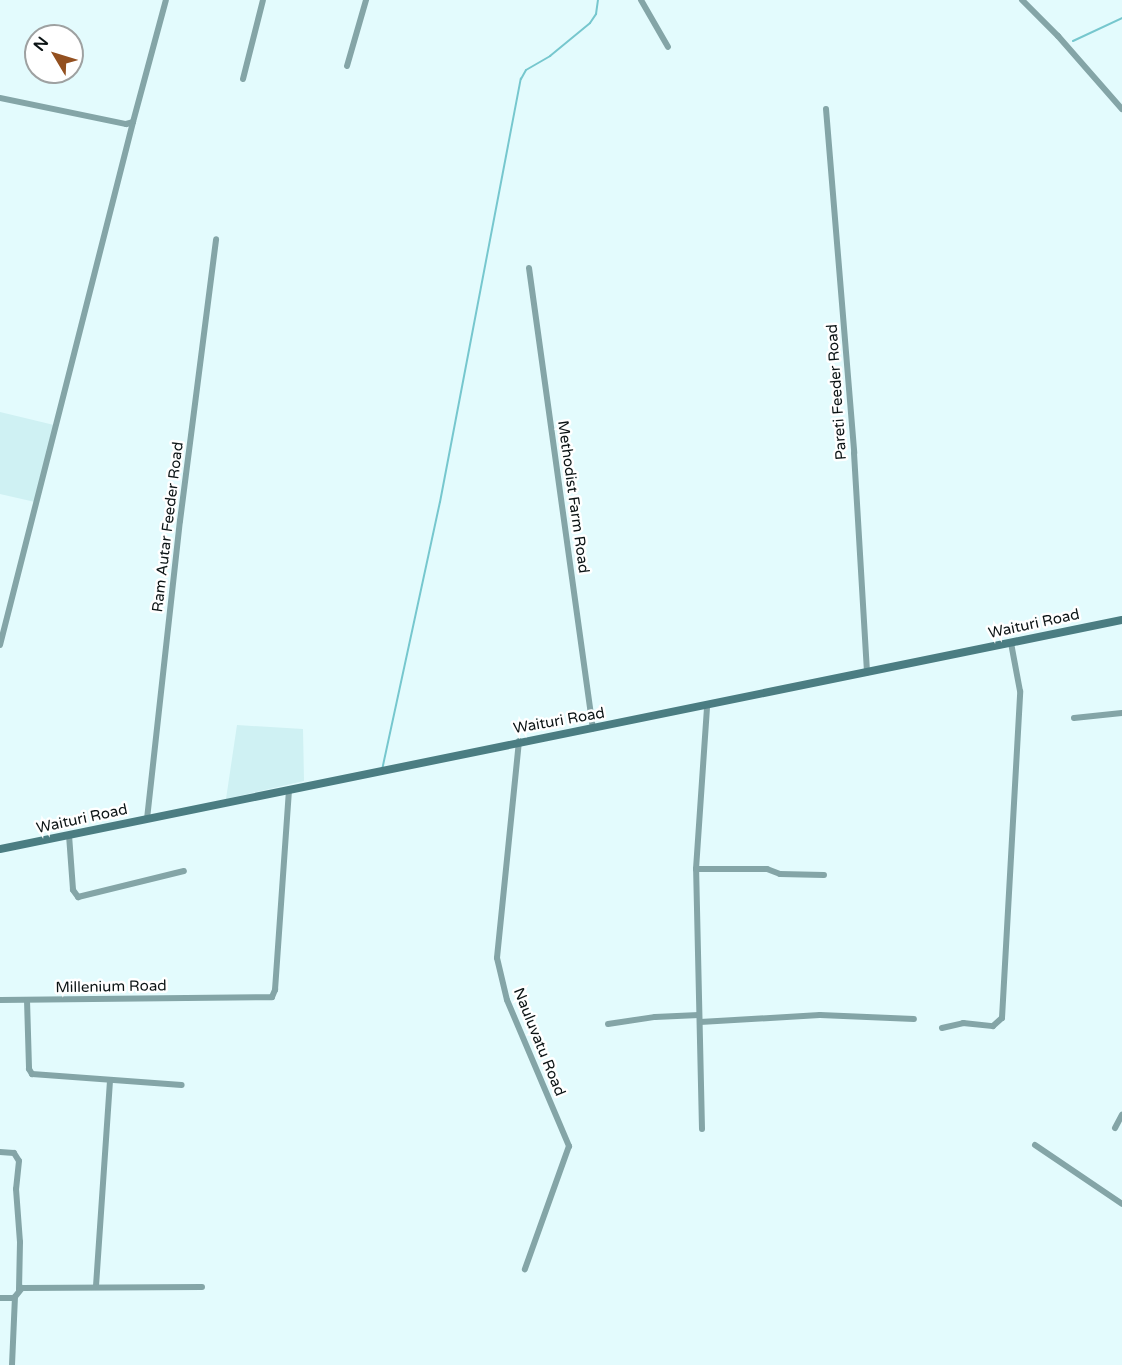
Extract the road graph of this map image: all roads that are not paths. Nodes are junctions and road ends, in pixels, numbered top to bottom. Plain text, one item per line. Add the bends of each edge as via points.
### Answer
1 (166, 0) edge
2 (263, 0) edge
3 (366, 0) edge
4 (641, 0) edge
5 (1022, 0) edge
6 (668, 47) dead end
7 (347, 66) dead end
8 (243, 79) dead end
9 (0, 98) edge
10 (826, 109) dead end
11 (1122, 109) edge
12 (134, 122) junction
13 (216, 238) dead end
14 (530, 268) dead end
15 (1122, 620) edge
16 (1011, 643) junction
17 (0, 645) edge
18 (867, 673) junction
19 (707, 706) junction
20 (1122, 713) edge
21 (1074, 718) dead end
22 (594, 730) junction
23 (519, 741) junction
24 (289, 789) junction
25 (147, 819) junction
26 (69, 835) junction
27 (0, 849) edge
28 (696, 869) junction
29 (184, 871) dead end
30 (824, 875) dead end
31 (0, 1000) edge
32 (27, 1000) junction
33 (700, 1019) junction
34 (914, 1019) dead end
35 (608, 1024) dead end
36 (942, 1028) dead end
37 (110, 1081) junction
38 (182, 1085) dead end
39 (1122, 1115) edge
40 (1115, 1128) dead end
41 (702, 1129) dead end
42 (1035, 1145) dead end
43 (0, 1152) edge
44 (1122, 1204) edge
45 (525, 1269) dead end
46 (96, 1286) junction
47 (202, 1287) dead end
48 (19, 1290) junction
49 (15, 1297) junction
50 (0, 1298) edge
51 (12, 1365) edge

1 - 12 street
2 - 8 street
3 - 7 street
4 - 6 street
5 - 11 street
9 - 12 street
10 - 18 street, Pareti Feeder Road
12 - 17 street
13 - 25 street, Ram Autar Feeder Road
14 - 22 street, Methodist Farm Road
15 - 16 main road, Waituri Road
16 - 18 main road, Waituri Road
16 - 36 street via 1020,691 1002,1018 993,1026 957,1023
18 - 19 main road, Waituri Road
19 - 22 main road, Waituri Road
19 - 28 street
20 - 21 street
22 - 23 main road, Waituri Road
23 - 24 main road, Waituri Road
23 - 45 street, Nauluvatu Road via 497,958 507,1000 569,1146
24 - 25 main road, Waituri Road
24 - 32 street, Millenium Road via 272,997
25 - 26 main road, Waituri Road
26 - 27 main road, Waituri Road
26 - 29 street via 73,890 78,897
28 - 30 street via 767,869 780,874
28 - 33 street
31 - 32 street, Millenium Road
32 - 37 street via 30,1072 42,1077
33 - 34 street
33 - 35 street via 655,1017
33 - 41 street
37 - 38 street
37 - 46 street
39 - 40 street
42 - 44 street
43 - 48 street via 14,1153 19,1161
46 - 47 street
46 - 48 street
48 - 49 street
49 - 50 street
49 - 51 street

